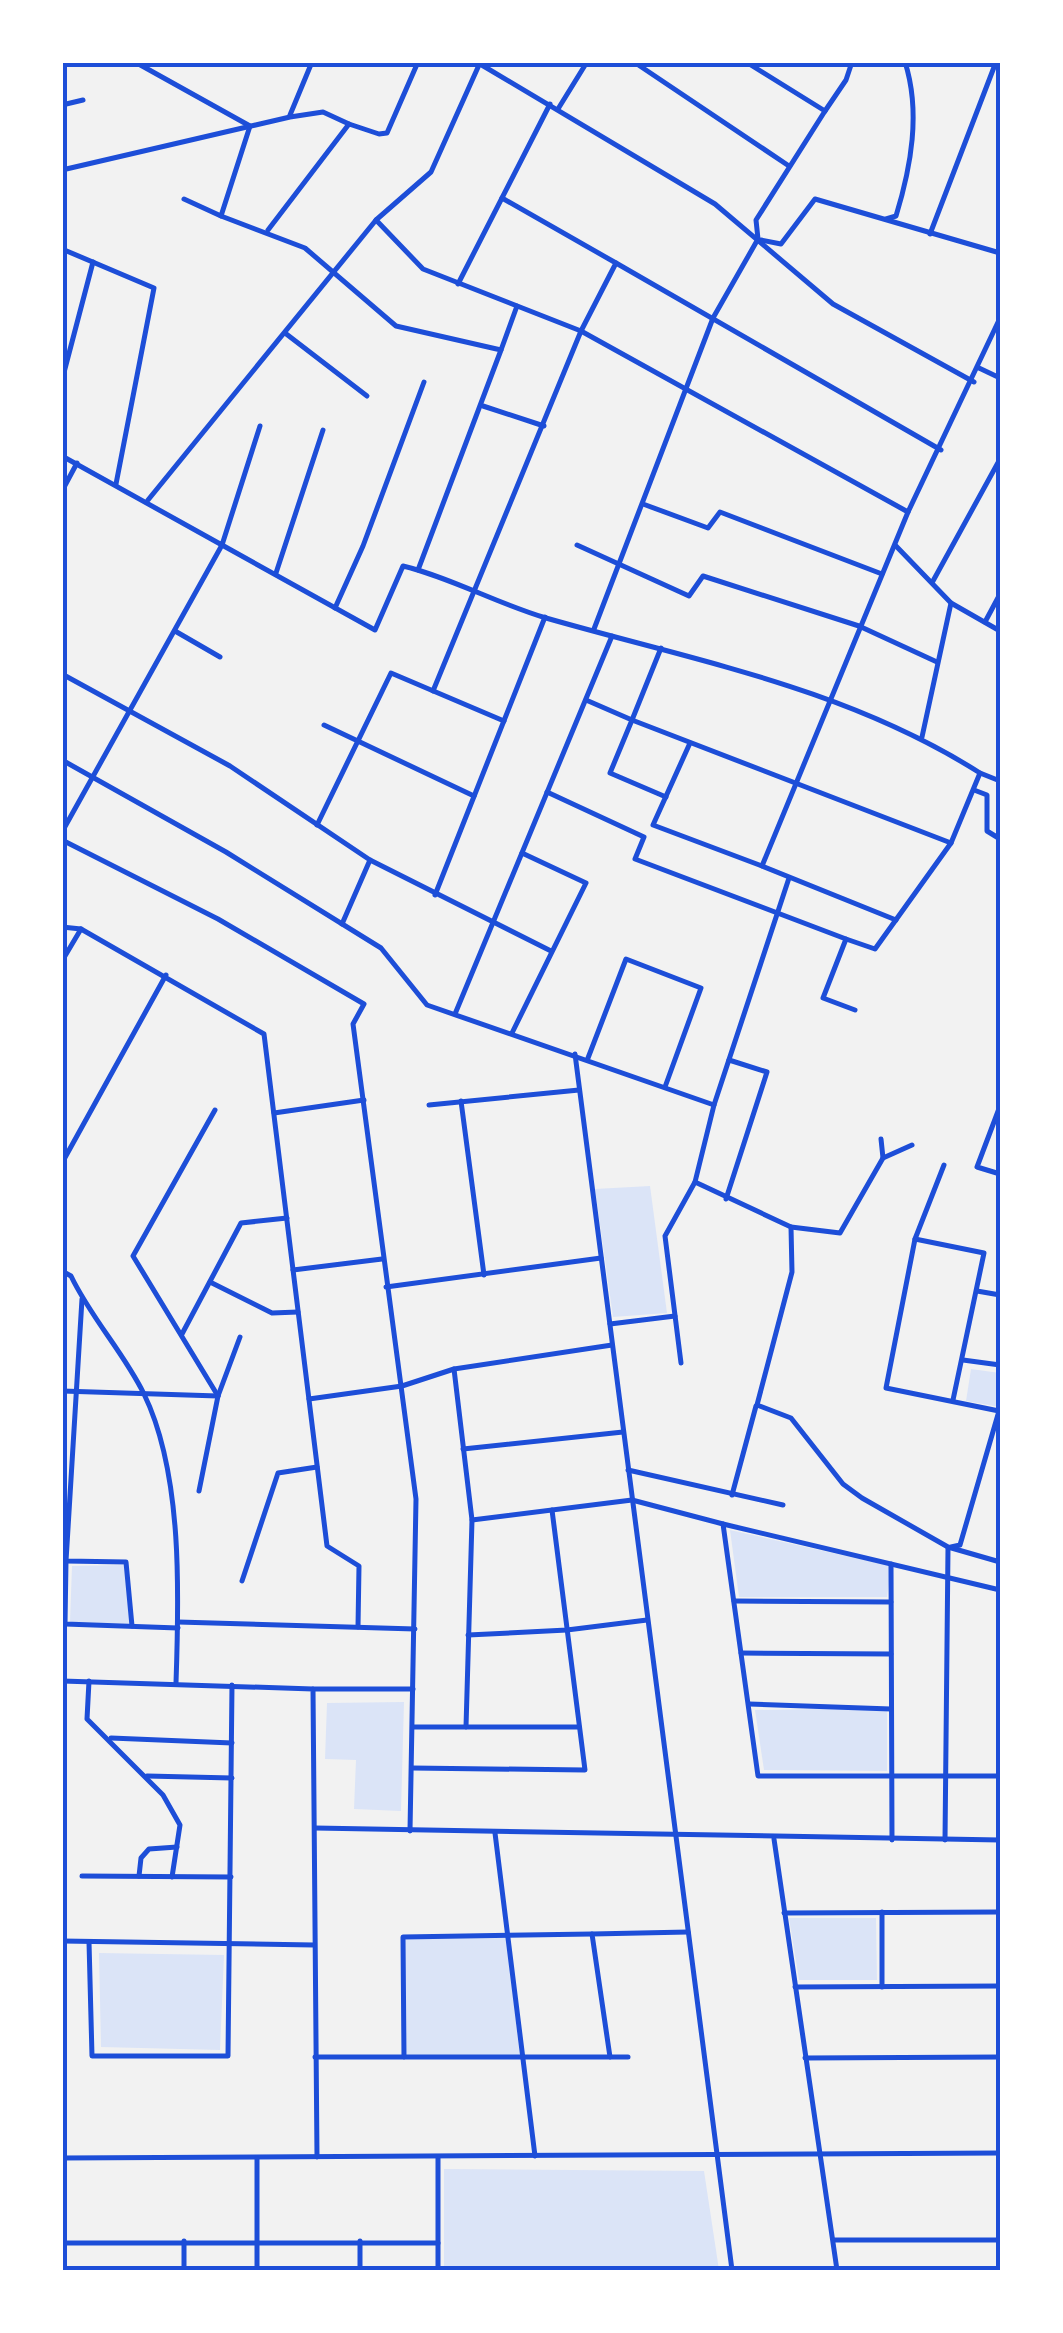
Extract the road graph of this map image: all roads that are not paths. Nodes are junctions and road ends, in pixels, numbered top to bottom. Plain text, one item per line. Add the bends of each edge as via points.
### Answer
1 (135, 62) edge
2 (298, 62) edge
3 (418, 62) edge
4 (587, 62) edge
5 (634, 62) edge
6 (746, 62) edge
7 (852, 62) edge
8 (905, 62) edge
9 (996, 62) edge
10 (478, 63) edge
11 (311, 65) edge
12 (83, 100) dead end
13 (550, 104) junction
14 (62, 105) edge
15 (558, 109) junction
16 (824, 111) junction
17 (290, 117) junction
18 (350, 124) junction
19 (250, 126) junction
20 (789, 166) junction
21 (62, 170) edge
22 (502, 198) junction
23 (184, 199) dead end
24 (221, 216) junction
25 (376, 220) junction
26 (883, 220) junction
27 (268, 230) junction
28 (930, 234) junction
29 (758, 240) junction
30 (62, 249) edge
31 (1000, 253) edge
32 (93, 262) junction
33 (616, 263) junction
34 (336, 270) junction
35 (458, 284) junction
36 (517, 306) junction
37 (713, 318) junction
38 (1000, 318) edge
39 (582, 331) junction
40 (285, 332) junction
41 (502, 350) junction
42 (980, 368) junction
43 (1000, 378) edge
44 (62, 380) edge
45 (424, 382) dead end
46 (974, 382) junction
47 (688, 389) junction
48 (367, 396) dead end
49 (483, 406) junction
50 (260, 426) dead end
51 (544, 426) junction
52 (323, 430) dead end
53 (941, 450) junction
54 (62, 456) edge
55 (1000, 459) edge
56 (77, 463) junction
57 (116, 484) junction
58 (62, 491) edge
59 (148, 500) junction
60 (643, 504) junction
61 (908, 512) junction
62 (222, 545) junction
63 (577, 545) dead end
64 (896, 546) junction
65 (618, 567) junction
66 (418, 570) junction
67 (276, 573) junction
68 (882, 574) junction
69 (932, 581) junction
70 (477, 593) junction
71 (1000, 594) edge
72 (950, 603) junction
73 (335, 608) junction
74 (545, 618) junction
75 (985, 622) junction
76 (859, 626) junction
77 (594, 629) junction
78 (175, 631) junction
79 (1000, 631) edge
80 (612, 636) junction
81 (661, 648) junction
82 (220, 657) dead end
83 (936, 662) junction
84 (62, 674) edge
85 (433, 692) junction
86 (830, 697) junction
87 (586, 700) junction
88 (130, 711) junction
89 (632, 720) junction
90 (504, 721) junction
91 (324, 724) dead end
92 (922, 737) junction
93 (690, 742) junction
94 (357, 744) junction
95 (62, 760) edge
96 (980, 774) junction
97 (94, 776) junction
98 (1000, 781) edge
99 (798, 783) junction
100 (974, 790) junction
101 (548, 792) junction
102 (474, 796) junction
103 (666, 797) junction
104 (317, 825) junction
105 (653, 825) junction
106 (62, 836) edge
107 (644, 837) junction
108 (1000, 840) edge
109 (950, 844) junction
110 (522, 853) junction
111 (370, 860) junction
112 (762, 866) junction
113 (789, 878) junction
114 (435, 895) junction
115 (776, 916) junction
116 (896, 920) junction
117 (494, 921) junction
118 (342, 924) junction
119 (62, 927) edge
120 (81, 929) junction
121 (846, 940) junction
122 (551, 951) junction
123 (62, 961) edge
124 (166, 975) junction
125 (856, 1010) dead end
126 (456, 1014) junction
127 (512, 1033) junction
128 (575, 1054) junction
129 (588, 1058) junction
130 (729, 1060) junction
131 (665, 1087) junction
132 (580, 1090) junction
133 (364, 1100) junction
134 (461, 1101) junction
135 (429, 1105) dead end
136 (714, 1105) junction
137 (1000, 1106) edge
138 (215, 1110) dead end
139 (274, 1112) junction
140 (881, 1140) dead end
141 (912, 1145) dead end
142 (883, 1158) junction
143 (62, 1163) edge
144 (944, 1165) dead end
145 (1000, 1174) edge
146 (695, 1182) junction
147 (726, 1199) junction
148 (287, 1218) junction
149 (791, 1227) junction
150 (915, 1239) junction
151 (601, 1258) junction
152 (382, 1259) junction
153 (293, 1270) junction
154 (62, 1272) edge
155 (484, 1275) junction
156 (210, 1282) junction
157 (386, 1287) junction
158 (976, 1291) junction
159 (1000, 1295) edge
160 (82, 1298) junction
161 (298, 1312) junction
162 (675, 1316) junction
163 (610, 1324) junction
164 (181, 1335) junction
165 (240, 1337) dead end
166 (612, 1345) junction
167 (963, 1360) junction
168 (681, 1363) dead end
169 (1000, 1365) edge
170 (454, 1369) junction
171 (402, 1386) junction
172 (62, 1392) edge
173 (74, 1392) junction
174 (145, 1395) junction
175 (218, 1396) junction
176 (309, 1398) junction
177 (953, 1400) junction
178 (757, 1405) junction
179 (1000, 1411) edge
180 (623, 1432) junction
181 (463, 1449) junction
182 (317, 1467) junction
183 (628, 1470) junction
184 (199, 1491) dead end
185 (732, 1495) junction
186 (632, 1500) junction
187 (782, 1505) dead end
188 (552, 1510) junction
189 (472, 1520) junction
190 (723, 1524) junction
191 (948, 1548) junction
192 (64, 1561) edge
193 (1000, 1562) edge
194 (891, 1564) junction
195 (945, 1574) junction
196 (242, 1581) dead end
197 (1000, 1590) edge
198 (734, 1601) junction
199 (891, 1602) junction
200 (648, 1620) junction
201 (178, 1625) junction
202 (132, 1626) junction
203 (358, 1628) junction
204 (414, 1629) junction
205 (566, 1630) junction
206 (468, 1635) junction
207 (741, 1654) junction
208 (891, 1654) junction
209 (62, 1680) edge
210 (89, 1681) junction
211 (176, 1684) junction
212 (232, 1685) junction
213 (313, 1689) junction
214 (414, 1689) junction
215 (748, 1704) junction
216 (891, 1708) junction
217 (412, 1727) junction
218 (466, 1727) junction
219 (579, 1727) junction
220 (111, 1738) junction
221 (232, 1742) junction
222 (412, 1768) junction
223 (146, 1776) junction
224 (891, 1776) junction
225 (945, 1776) junction
226 (1000, 1776) edge
227 (232, 1778) junction
228 (315, 1828) junction
229 (410, 1831) junction
230 (494, 1833) junction
231 (675, 1833) junction
232 (774, 1839) junction
233 (892, 1840) junction
234 (945, 1840) junction
235 (1000, 1840) edge
236 (176, 1847) junction
237 (82, 1876) dead end
238 (139, 1876) junction
239 (172, 1877) junction
240 (231, 1877) junction
241 (784, 1912) junction
242 (882, 1912) junction
243 (1000, 1912) edge
244 (688, 1932) junction
245 (592, 1934) junction
246 (506, 1935) junction
247 (62, 1941) edge
248 (89, 1942) junction
249 (314, 1945) junction
250 (230, 1946) junction
251 (1000, 1986) edge
252 (795, 1987) junction
253 (882, 1987) junction
254 (316, 2057) junction
255 (404, 2057) junction
256 (520, 2057) junction
257 (610, 2057) junction
258 (628, 2057) dead end
259 (1000, 2057) edge
260 (805, 2058) junction
261 (1000, 2153) edge
262 (822, 2154) junction
263 (438, 2156) junction
264 (535, 2156) junction
265 (717, 2156) junction
266 (256, 2157) junction
267 (317, 2157) junction
268 (62, 2158) edge
269 (257, 2239) junction
270 (184, 2240) junction
271 (833, 2240) junction
272 (1000, 2240) edge
273 (360, 2241) junction
274 (62, 2242) edge
275 (438, 2243) junction
276 (184, 2270) edge
277 (257, 2270) edge
278 (360, 2270) edge
279 (438, 2270) edge
280 (732, 2270) edge
281 (837, 2270) edge

1 - 19 street
2 - 11 street
3 - 18 street via 387,132
4 - 15 street
5 - 20 street
6 - 16 street
7 - 16 street
8 - 26 street via 913,132 896,216
9 - 28 street
10 - 13 street
10 - 25 street via 432,172
11 - 17 street
12 - 14 street
13 - 15 street
13 - 22 street
15 - 29 street via 715,204
16 - 20 street
17 - 18 street via 323,112
17 - 19 street
18 - 27 street
19 - 21 street
19 - 24 street
20 - 29 street via 756,220
22 - 33 street
22 - 35 street
23 - 24 street
24 - 27 street
25 - 34 street
25 - 35 street via 423,268
26 - 28 street
26 - 29 street via 815,199 781,244
27 - 34 street
28 - 31 street
29 - 37 street
29 - 46 street via 833,304
30 - 32 street
32 - 44 street
32 - 57 street via 154,288
33 - 37 street
33 - 39 street
34 - 40 street
34 - 41 street via 396,326
35 - 36 street
36 - 39 street
36 - 41 street
37 - 47 street
37 - 53 street
38 - 42 street
39 - 47 street
39 - 51 street
40 - 48 street
40 - 59 street
41 - 49 street
42 - 43 street
42 - 46 street
45 - 73 street
46 - 53 street
47 - 60 street
47 - 61 street
49 - 51 street
49 - 66 street
50 - 62 street
51 - 70 street
52 - 67 street
53 - 61 street
54 - 56 street
55 - 69 street
56 - 57 street
56 - 58 street
57 - 59 street
59 - 62 street
60 - 65 street
60 - 68 street via 708,528 720,512
61 - 64 street
62 - 67 street
62 - 78 street
63 - 65 street
64 - 68 street
64 - 69 street
65 - 76 street via 689,596 703,576
65 - 77 street
66 - 70 street
66 - 73 street via 403,566 375,630
67 - 73 street
68 - 76 street
69 - 72 street
70 - 74 street
70 - 85 street
71 - 75 street
72 - 75 street
72 - 83 street
74 - 77 street
74 - 90 street
75 - 79 street
76 - 83 street
76 - 86 street
77 - 80 street
78 - 82 street
78 - 88 street
80 - 81 street
80 - 87 street
81 - 86 street
81 - 89 street
83 - 92 street
84 - 88 street
85 - 90 street
85 - 94 street via 391,673
86 - 92 street
86 - 99 street
87 - 89 street
87 - 101 street
88 - 97 street
88 - 104 street via 230,766
89 - 93 street
89 - 103 street via 610,772
90 - 102 street
91 - 94 street
92 - 96 street
93 - 99 street
93 - 103 street
94 - 102 street
94 - 104 street
95 - 97 street
96 - 98 street
96 - 100 street
97 - 106 street
97 - 118 street
99 - 109 street
99 - 112 street
100 - 108 street via 987,795 987,830
100 - 109 street
101 - 107 street
101 - 110 street
102 - 114 street
103 - 105 street
104 - 111 street
105 - 107 street
105 - 112 street
106 - 133 street via 364,1004 353,1024
107 - 115 street via 635,859
109 - 116 street
110 - 117 street
110 - 122 street via 586,882
111 - 114 street
111 - 118 street
112 - 113 street
113 - 115 street
113 - 116 street
114 - 117 street
115 - 121 street
115 - 130 street
116 - 121 street via 875,949
117 - 122 street
117 - 126 street
118 - 126 street via 381,948 427,1004
119 - 120 street
120 - 123 street
120 - 124 street
121 - 125 street via 823,998
122 - 127 street
124 - 139 street via 264,1034
124 - 143 street
126 - 127 street
127 - 128 street
128 - 129 street
128 - 132 street
129 - 131 street
129 - 131 street via 626,960 701,988
130 - 136 street
130 - 147 street via 767,1072
131 - 136 street
132 - 134 street
132 - 151 street
133 - 139 street
133 - 152 street
134 - 135 street
134 - 155 street
136 - 146 street
137 - 145 street via 977,1168
138 - 164 street via 133,1256
139 - 148 street
140 - 142 street
141 - 142 street
142 - 149 street via 840,1233
144 - 150 street
146 - 147 street
146 - 162 street via 665,1236
147 - 149 street
148 - 153 street
148 - 156 street via 242,1223
149 - 178 street via 792,1272
150 - 158 street via 984,1252
150 - 177 street via 886,1388
151 - 155 street
151 - 163 street
152 - 153 street
152 - 157 street
153 - 161 street
154 - 160 street
155 - 157 street
156 - 161 street via 272,1313
156 - 164 street
157 - 171 street
158 - 159 street
158 - 167 street
160 - 173 street
160 - 174 street
161 - 176 street
162 - 163 street
162 - 168 street
163 - 166 street
164 - 175 street
165 - 175 street
166 - 170 street
166 - 180 street
167 - 169 street
167 - 177 street
170 - 171 street
170 - 181 street
171 - 176 street
171 - 204 street via 416,1499
172 - 173 street
173 - 174 street
173 - 192 street
174 - 175 street
174 - 201 street via 175,1520
175 - 184 street
176 - 182 street
177 - 179 street
178 - 185 street
178 - 191 street via 791,1418 852,1491
179 - 191 street via 960,1545
180 - 181 street
180 - 183 street
181 - 189 street
182 - 196 street via 278,1473
182 - 203 street via 327,1546 359,1566
183 - 185 street
183 - 186 street
185 - 187 street
186 - 188 street
186 - 190 street
186 - 200 street
188 - 189 street
188 - 205 street
189 - 206 street
190 - 194 street
190 - 198 street
191 - 193 street
191 - 195 street
192 - 202 street via 126,1562
192 - 202 street via 65,1624
194 - 195 street
194 - 199 street
195 - 197 street
195 - 225 street
198 - 199 street
198 - 207 street
199 - 208 street
200 - 205 street
200 - 231 street
201 - 202 street
201 - 203 street
201 - 211 street
203 - 204 street
204 - 214 street
205 - 206 street
205 - 219 street
206 - 218 street
207 - 208 street
207 - 215 street
208 - 216 street
209 - 210 street
210 - 211 street
210 - 220 street via 87,1719
211 - 212 street
212 - 213 street
212 - 221 street
213 - 214 street
213 - 228 street
214 - 217 street
215 - 216 street
215 - 224 street via 758,1776
216 - 224 street
217 - 218 street
217 - 222 street
218 - 219 street
219 - 222 street via 585,1770
220 - 221 street
220 - 223 street
221 - 227 street
222 - 229 street
223 - 227 street
223 - 236 street via 180,1826
224 - 225 street
224 - 233 street
225 - 226 street
225 - 234 street
227 - 240 street
228 - 229 street
228 - 249 street
229 - 230 street
230 - 231 street
230 - 246 street
231 - 232 street
231 - 244 street
232 - 233 street
232 - 241 street
233 - 234 street
234 - 235 street
236 - 238 street via 149,1849
236 - 239 street
237 - 238 street
238 - 239 street
239 - 240 street
240 - 250 street
241 - 242 street
241 - 252 street
242 - 243 street
242 - 253 street
244 - 245 street
244 - 265 street
245 - 246 street
245 - 257 street
246 - 255 street via 403,1937
246 - 256 street
247 - 248 street
248 - 250 street
248 - 250 street via 92,2056 228,2056
249 - 250 street
249 - 254 street
251 - 253 street
252 - 253 street
252 - 260 street
254 - 255 street
254 - 267 street
255 - 256 street
256 - 257 street
256 - 264 street
257 - 258 street
259 - 260 street
260 - 262 street
261 - 262 street
262 - 265 street
262 - 271 street
263 - 264 street
263 - 267 street
263 - 275 street
264 - 265 street
265 - 280 street
266 - 267 street
266 - 268 street
266 - 269 street
269 - 270 street
269 - 273 street
269 - 277 street
270 - 274 street
270 - 276 street
271 - 272 street
271 - 281 street
273 - 275 street
273 - 278 street
275 - 279 street

